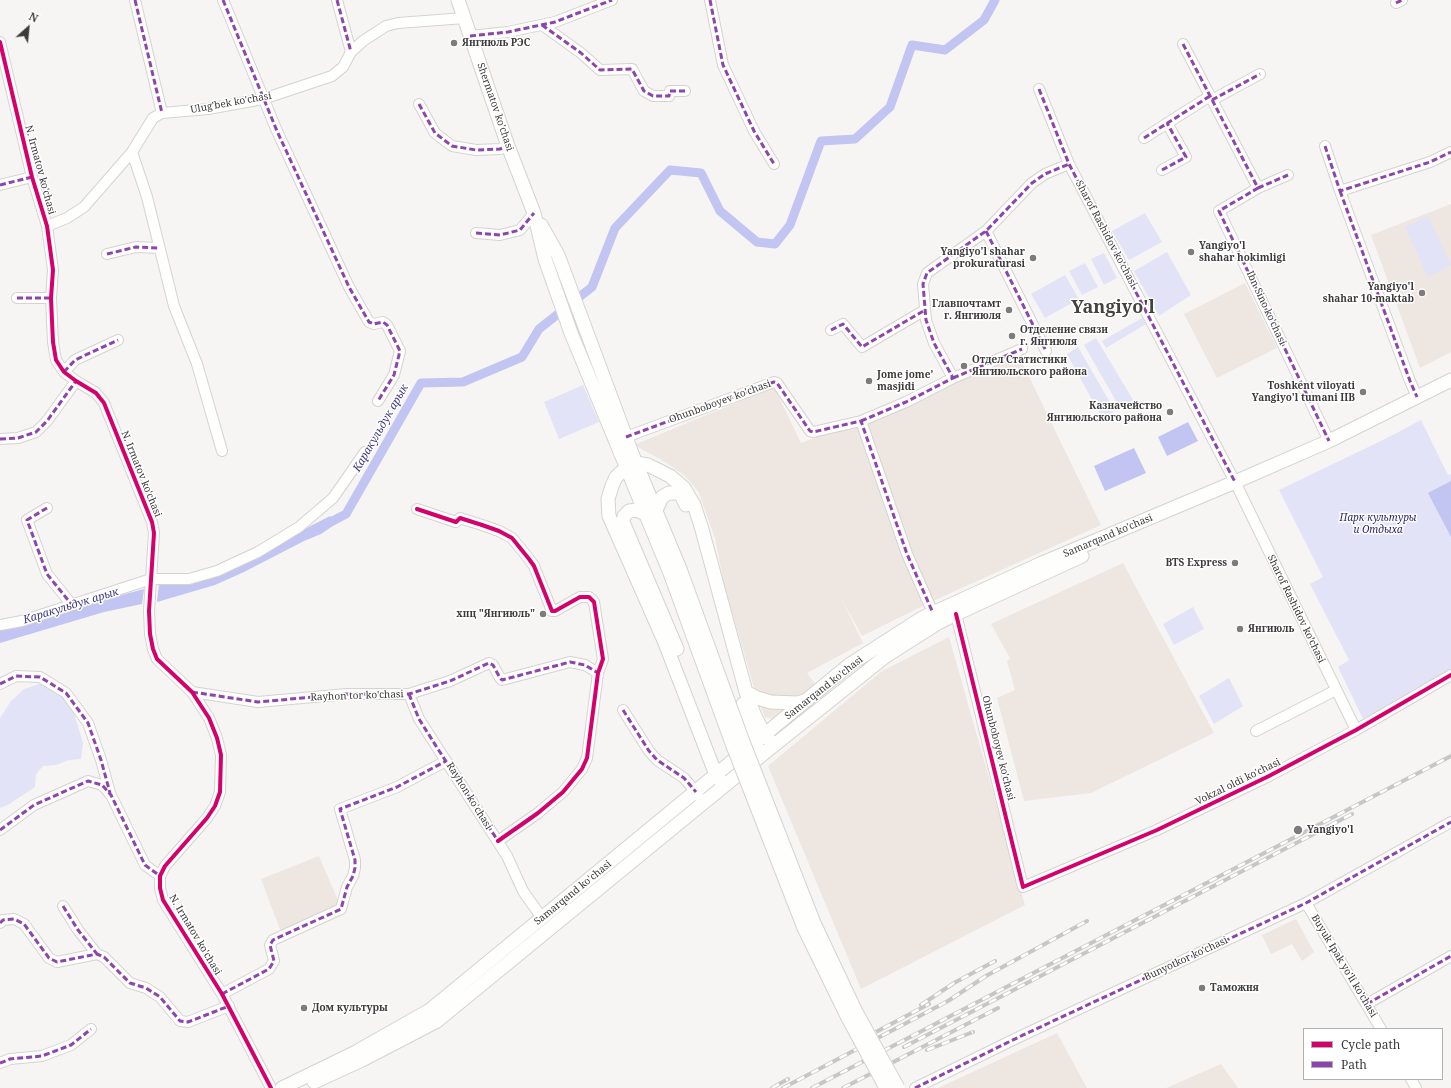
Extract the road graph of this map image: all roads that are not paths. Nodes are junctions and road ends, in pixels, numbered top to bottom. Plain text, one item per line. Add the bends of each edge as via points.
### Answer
1 (135, 0) edge
2 (223, 0) edge
3 (337, 0) edge
4 (458, 0) edge
5 (612, 0) edge
6 (710, 0) edge
7 (465, 18) junction
8 (542, 25) junction
9 (470, 36) junction
10 (0, 42) edge
11 (1183, 44) dead end
12 (351, 52) junction
13 (1260, 74) dead end
14 (1039, 89) dead end
15 (685, 91) dead end
16 (1211, 98) junction
17 (263, 99) junction
18 (419, 104) dead end
19 (162, 113) junction
20 (1167, 124) junction
21 (1144, 138) dead end
22 (508, 146) junction
23 (1325, 146) dead end
24 (132, 152) junction
25 (1451, 152) edge
26 (774, 164) dead end
27 (1068, 164) junction
28 (1162, 170) dead end
29 (1288, 175) dead end
30 (32, 177) junction
31 (0, 185) edge
32 (1258, 188) junction
33 (1340, 191) junction
34 (534, 213) junction
35 (47, 226) junction
36 (986, 231) junction
37 (476, 233) dead end
38 (159, 248) junction
39 (107, 254) dead end
40 (17, 298) dead end
41 (51, 298) junction
42 (924, 310) junction
43 (830, 330) dead end
44 (585, 332) junction
45 (572, 336) junction
46 (118, 340) dead end
47 (1022, 349) dead end
48 (1046, 351) dead end
49 (64, 372) junction
50 (954, 378) junction
51 (1451, 380) edge
52 (76, 381) junction
53 (1451, 388) edge
54 (1418, 400) junction
55 (378, 401) dead end
56 (861, 421) junction
57 (626, 437) junction
58 (0, 439) edge
59 (1328, 441) junction
60 (222, 451) dead end
61 (365, 452) dead end
62 (632, 465) junction
63 (1236, 485) junction
64 (48, 508) dead end
65 (417, 509) dead end
66 (650, 512) junction
67 (675, 571) junction
68 (151, 579) junction
69 (72, 605) junction
70 (933, 613) junction
71 (956, 614) junction
72 (0, 625) edge
73 (598, 673) junction
74 (1451, 675) edge
75 (0, 684) edge
76 (1336, 690) junction
77 (192, 692) junction
78 (746, 692) junction
79 (409, 694) junction
80 (807, 700) junction
81 (623, 710) dead end
82 (1356, 730) junction
83 (1256, 731) dead end
84 (770, 740) junction
85 (759, 749) junction
86 (446, 761) junction
87 (720, 772) junction
88 (729, 782) junction
89 (696, 792) junction
90 (110, 795) junction
91 (703, 803) junction
92 (1451, 822) edge
93 (0, 830) edge
94 (498, 841) junction
95 (160, 876) junction
96 (1023, 887) joint
97 (1306, 903) junction
98 (63, 906) dead end
99 (542, 918) junction
100 (0, 923) edge
101 (97, 954) junction
102 (1451, 956) edge
103 (222, 994) junction
104 (1366, 1004) junction
105 (228, 1006) junction
106 (1380, 1028) edge
107 (91, 1029) dead end
108 (0, 1063) edge
109 (271, 1088) edge
110 (282, 1088) edge
111 (302, 1088) edge
112 (886, 1088) edge
113 (898, 1088) edge
114 (915, 1088) edge

1 - 19 street
2 - 17 street
3 - 12 street
4 - 7 main road, Shermatov ko'chasi
5 - 8 street
6 - 26 street via 723,64 754,131
7 - 9 main road, Shermatov ko'chasi
7 - 12 street, Ulug'bek ko'chasi via 386,26
8 - 9 street
8 - 15 street via 600,70 632,70 644,91 653,96 668,96 670,91
9 - 22 main road, Shermatov ko'chasi
10 - 30 street, N. Irmatov ko'chasi
11 - 16 street
12 - 17 street, Ulug'bek ko'chasi via 343,67 332,76
13 - 16 street
14 - 27 street, Sharof Rashidov ko’chasi
16 - 20 street
16 - 32 street
17 - 19 street, Ulug'bek ko'chasi via 208,109
17 - 55 street via 349,288 368,322 383,322 387,325 400,351 394,375
18 - 22 street via 435,133 452,146 476,150
19 - 24 street via 153,118
20 - 21 street
20 - 28 street via 1186,158
22 - 34 main road, Shermatov ko'chasi
23 - 33 street
24 - 35 street via 84,207 67,218
24 - 38 street
25 - 33 street via 1430,162
27 - 36 street via 1032,183
27 - 63 street, Sharof Rashidov ko’chasi
29 - 32 street
30 - 31 street
30 - 35 street, N. Irmatov ko'chasi
32 - 59 street, Ibn Sino ko'chasi via 1219,211
33 - 54 street
34 - 37 street via 520,230 500,235
34 - 44 main road, Shermatov ko'chasi via 558,255
34 - 45 main road, Shermatov ko'chasi via 545,259
35 - 41 street, N. Irmatov ko'chasi via 53,270
36 - 42 street via 927,273 923,284
36 - 48 street
38 - 39 street via 136,247
38 - 60 street via 174,306 197,364
40 - 41 street
41 - 49 street, N. Irmatov ko'chasi via 56,360
42 - 43 street via 862,346 843,324
42 - 50 street via 934,343
44 - 45 main road
44 - 57 main road, Shermatov ko'chasi
45 - 62 main road, Shermatov ko'chasi
46 - 49 street via 75,360
47 - 50 street, Ohunboboyev ko'chasi
49 - 52 street, N. Irmatov ko'chasi
50 - 56 street, Ohunboboyev ko'chasi
51 - 54 main road, Samarqand ko'chasi
52 - 58 street via 36,432 18,438
52 - 68 street, N. Irmatov ko'chasi via 96,393 104,404 152,522 154,533
53 - 54 main road, Samarqand ko'chasi
54 - 59 main road, Samarqand ko'chasi
54 - 63 main road, Samarqand ko'chasi via 1334,445
56 - 57 street, Ohunboboyev ko'chasi via 810,431 774,382
56 - 70 street via 907,554
57 - 62 main road, Shermatov ko'chasi
59 - 63 main road, Samarqand ko'chasi
61 - 68 street via 327,509 258,552 216,571 189,579
62 - 66 main road
62 - 78 main road via 642,463 656,467 670,476 684,488 694,505
62 - 87 main road via 616,477 608,499 609,516
63 - 70 main road, Samarqand ko'chasi via 1040,564
63 - 71 main road, Samarqand ko'chasi
63 - 76 street, Sharof Rashidov ko’chasi
64 - 69 street via 27,520 47,574
65 - 73 street via 456,522 460,518 512,538 530,559 552,611 580,597 589,597 594,602 602,650 602,665
66 - 67 main road
66 - 85 main road via 669,492 679,494 685,501 720,630
66 - 87 main road via 629,511 623,522 669,629 717,757
67 - 112 main road, bridge via 733,746 804,928
67 - 113 main road, bridge via 814,923 856,1012
68 - 69 street
68 - 77 street, N. Irmatov ko'chasi via 149,611 152,641 158,659
69 - 72 street via 22,621
70 - 80 main road, Samarqand ko'chasi via 849,666
71 - 84 main road, Samarqand ko'chasi via 886,656
71 - 96 street, Ohunboboyev ko'chasi
73 - 79 street, Rayhon tor ko'chasi via 585,665 570,662 502,680 489,662 450,680
73 - 94 street via 587,758 582,769 563,792
74 - 82 street, Vokzal oldi ko'chasi
75 - 90 street via 16,676 40,677 66,693 88,723
76 - 82 street, Sharof Rashidov ko’chasi
76 - 83 street
77 - 79 street, Rayhon tor ko'chasi via 258,702 347,694
77 - 95 street, N. Irmatov ko'chasi via 209,718 217,738 221,754 220,792 207,818 165,866
78 - 80 main road via 771,702 798,703
78 - 84 main road via 754,714
79 - 86 street, Rayhon ko'chasi via 419,719
80 - 84 main road, Samarqand ko'chasi
81 - 89 street via 657,760 684,778
82 - 96 street, Vokzal oldi ko'chasi via 1269,776 1157,830
84 - 85 main road, Samarqand ko'chasi
85 - 87 main road, Samarqand ko'chasi
85 - 88 main road, Samarqand ko'chasi
86 - 94 street, Rayhon ko'chasi
86 - 103 street via 390,790 340,809 355,860 353,876 341,909 273,940 270,945 274,961 269,968
87 - 88 main road
87 - 89 main road, Samarqand ko'chasi
88 - 91 main road, Samarqand ko'chasi
89 - 91 street
89 - 99 main road, Samarqand ko'chasi
90 - 93 street via 102,785 88,781 34,805
90 - 95 street via 145,865
91 - 111 main road, Samarqand ko'chasi via 437,1021
92 - 97 street, Bunyotkor ko'chasi
94 - 99 street, Rayhon ko'chasi via 523,891
95 - 103 street, N. Irmatov ko'chasi via 163,900
97 - 104 street, Buyuk Ipak yo'li ko'chasi
97 - 114 street, Bunyotkor ko'chasi
98 - 101 street
99 - 110 main road, Samarqand ko'chasi via 430,1010 356,1052
100 - 101 street via 3,920 14,919 24,924 49,958 57,962
101 - 105 street via 104,957 130,983 146,988 160,997 180,1021 188,1022
102 - 104 street
103 - 105 street, N. Irmatov ko'chasi
104 - 106 street, Buyuk Ipak yo'li ko'chasi
105 - 109 street, N. Irmatov ko'chasi
107 - 108 street via 71,1045 42,1056 10,1059

